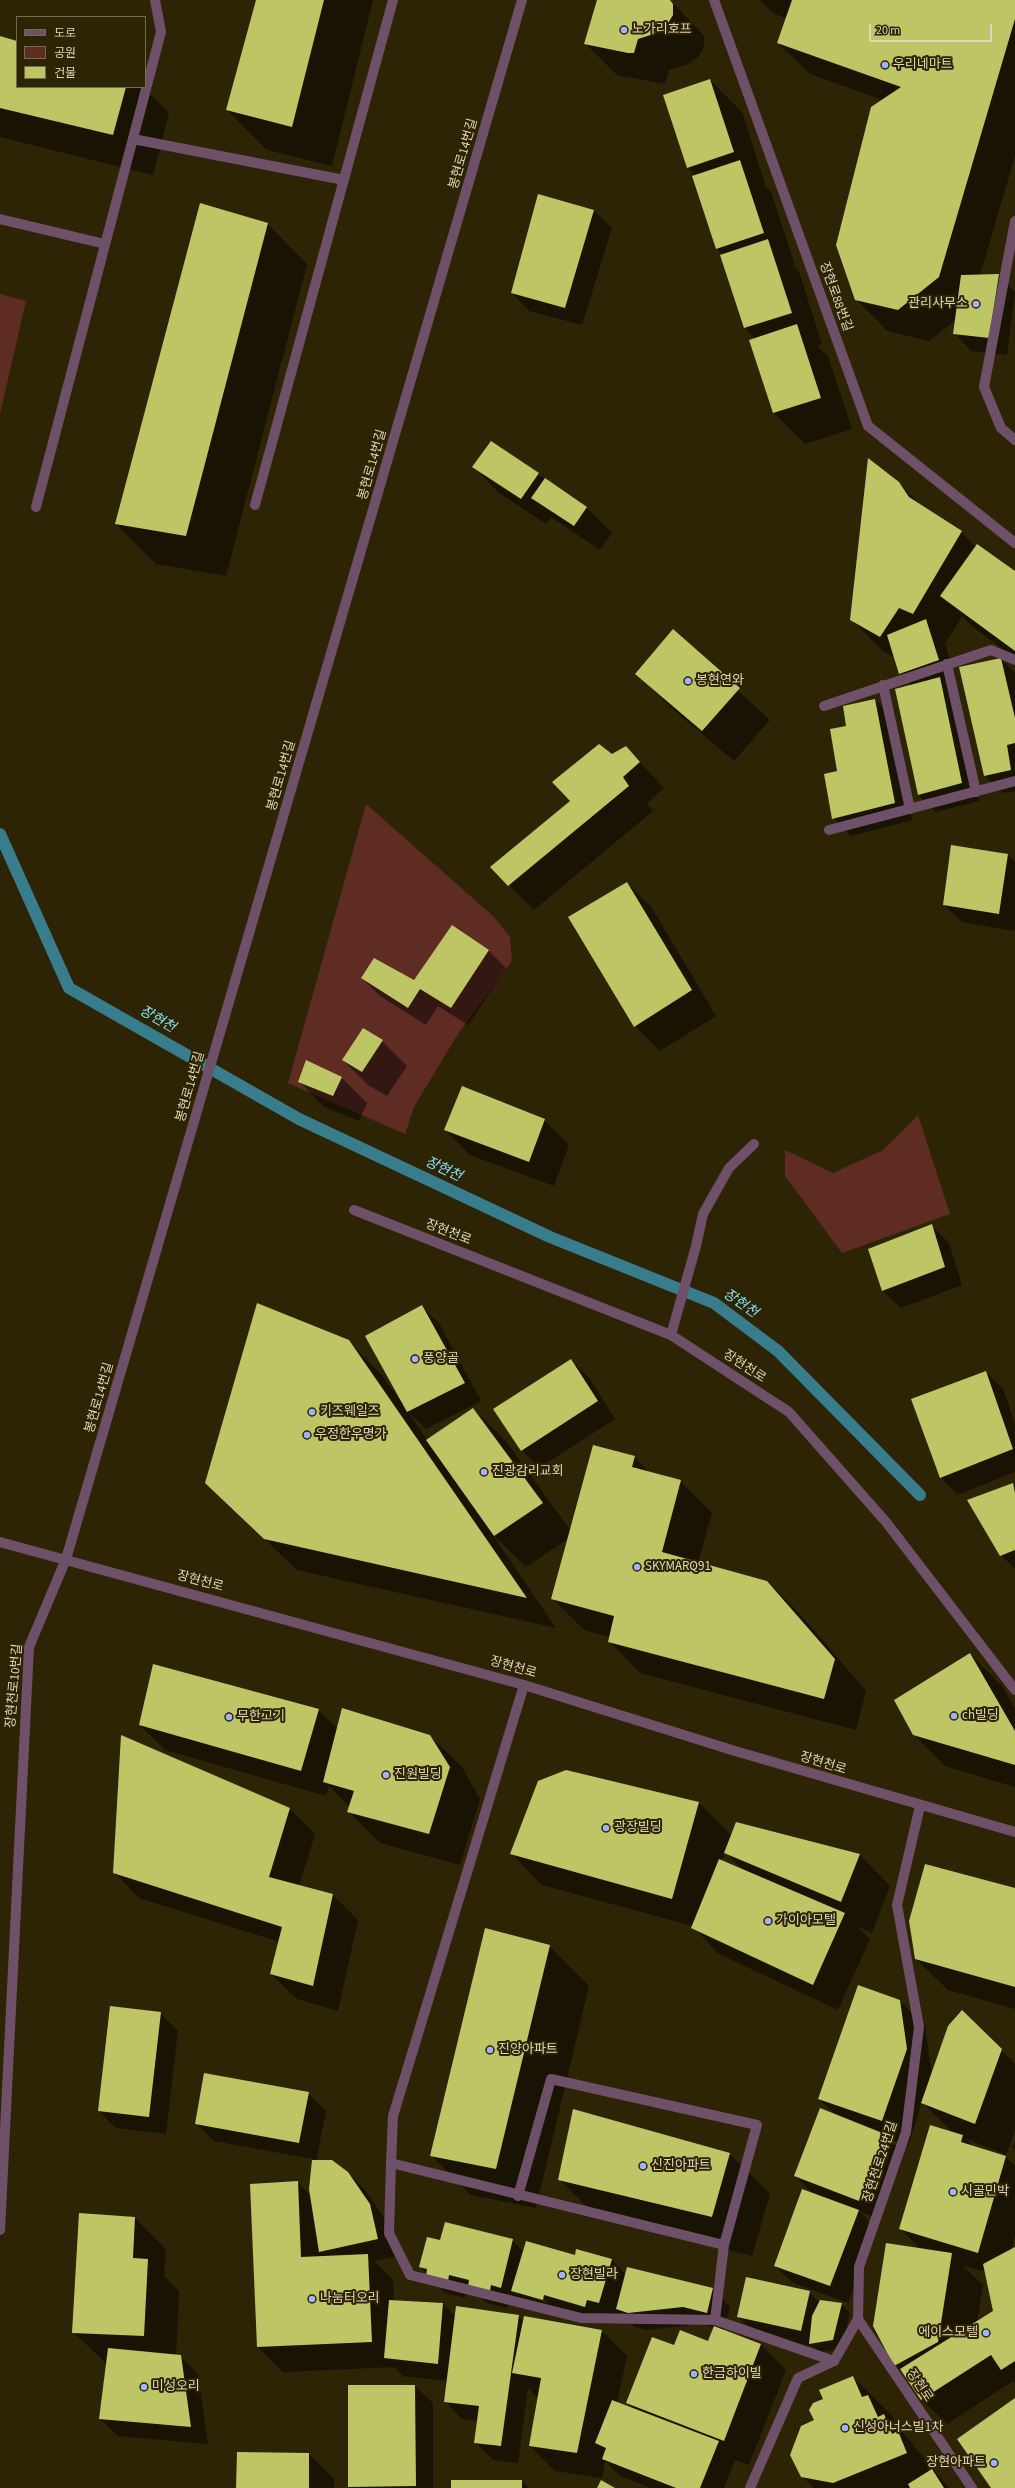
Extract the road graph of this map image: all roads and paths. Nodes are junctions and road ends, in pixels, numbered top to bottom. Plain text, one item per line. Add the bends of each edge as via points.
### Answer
1 (155, 0) edge
2 (394, 0) edge
3 (522, 0) edge
4 (714, 0) edge
5 (133, 139) junction
6 (344, 180) junction
7 (0, 219) edge
8 (1015, 221) edge
9 (105, 244) junction
10 (1015, 440) edge
11 (255, 504) dead end
12 (36, 507) dead end
13 (1015, 543) edge
14 (1015, 660) edge
15 (947, 664) junction
16 (883, 685) junction
17 (824, 706) dead end
18 (1015, 782) edge
19 (976, 792) junction
20 (910, 809) junction
21 (829, 830) dead end
22 (754, 1144) dead end
23 (354, 1210) dead end
24 (672, 1335) junction
25 (0, 1542) edge
26 (66, 1559) junction
27 (524, 1684) junction
28 (1015, 1690) edge
29 (920, 1806) junction
30 (1015, 1832) edge
31 (391, 2163) junction
32 (1, 2176) edge
33 (518, 2196) junction
34 (0, 2230) edge
35 (724, 2245) junction
36 (858, 2319) junction
37 (715, 2320) junction
38 (834, 2361) junction
39 (750, 2488) edge
40 (972, 2488) edge

1 - 5 street via 161,32
2 - 6 street
3 - 26 street, 봉현로14번길
4 - 13 street, 장현로88번길 via 868,426
5 - 6 street
5 - 9 street
6 - 11 street
7 - 9 street
8 - 10 street via 984,388 1001,428
9 - 12 street
14 - 15 street via 991,650
15 - 16 street
15 - 19 street
16 - 17 street
16 - 20 street
18 - 19 street
19 - 20 street
20 - 21 street
22 - 24 street via 729,1168 703,1214
23 - 24 street, 장현천로
24 - 28 street, 장현천로 via 789,1412 886,1522
25 - 26 street, 장현천로
26 - 27 street, 장현천로
26 - 32 street, 장현천로10번길 via 29,1647
27 - 29 street, 장현천로
27 - 31 street via 393,2116
29 - 30 street, 장현천로
29 - 36 street, 장현천로24번길 via 897,1905 919,2027 906,2132 859,2267
31 - 33 street
31 - 37 street via 389,2233 410,2274 581,2318
32 - 34 street, 장현천로10번길
33 - 35 street
33 - 35 street via 550,2079 757,2125
35 - 37 street
36 - 38 street, 장현천로24번길
36 - 40 street, 장현로
37 - 38 street
38 - 39 street via 798,2378

